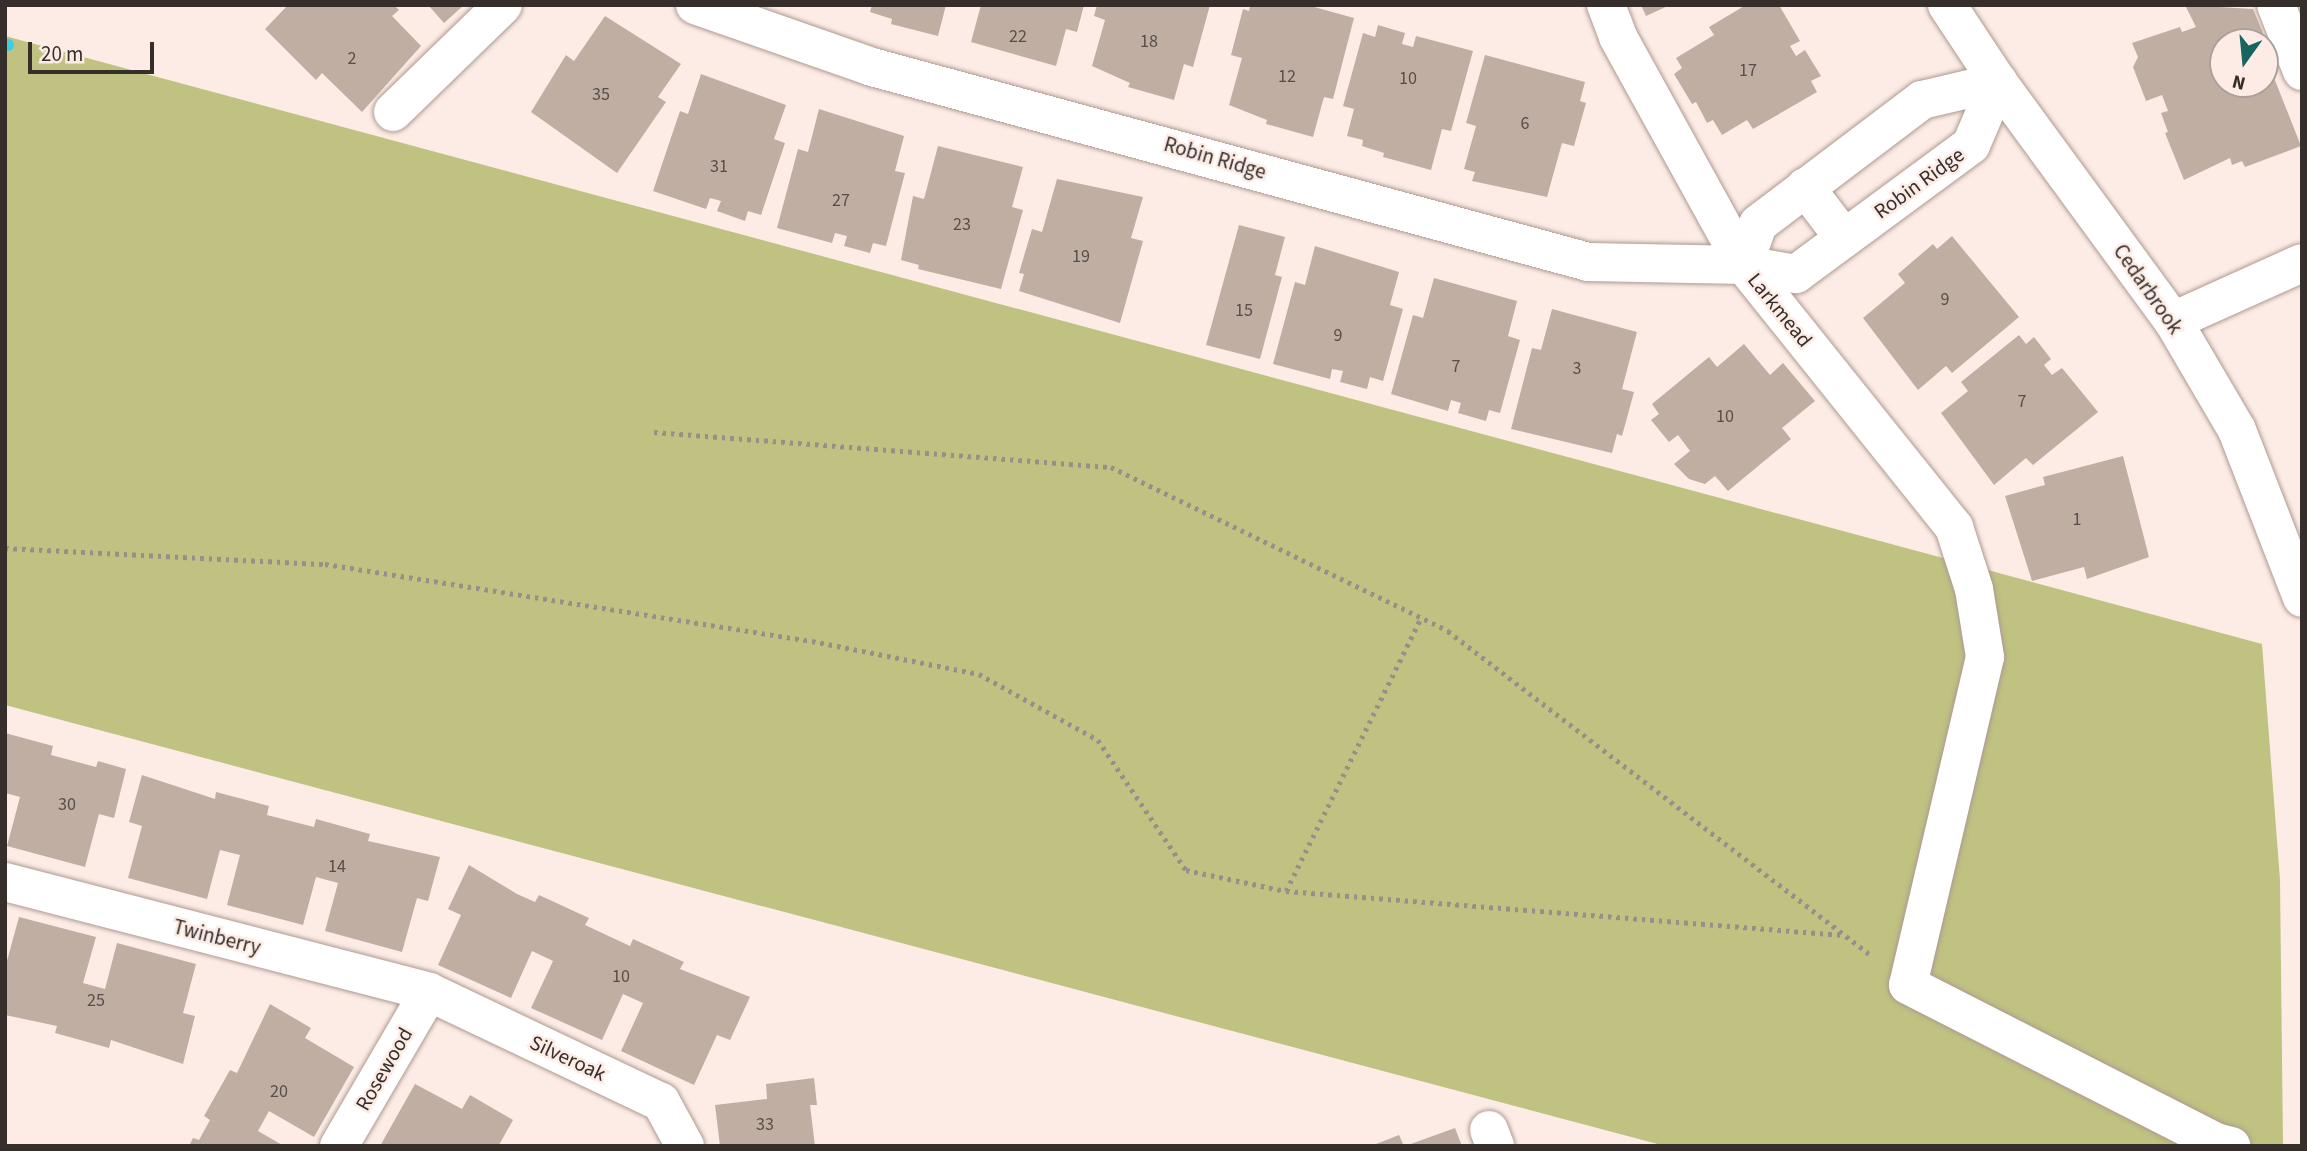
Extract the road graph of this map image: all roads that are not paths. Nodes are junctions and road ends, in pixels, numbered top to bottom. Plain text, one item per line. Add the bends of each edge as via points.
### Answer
1 (503, 5) edge
2 (695, 5) edge
3 (1606, 5) edge
4 (1947, 5) edge
5 (2276, 5) edge
6 (2302, 71) edge
7 (1998, 82) junction
8 (393, 112) dead end
9 (1805, 187) junction
10 (1844, 238) junction
11 (2302, 263) edge
12 (1744, 265) junction
13 (2173, 321) junction
14 (2302, 598) edge
15 (5, 882) edge
16 (429, 992) junction
17 (339, 1146) edge
18 (685, 1146) edge
19 (2231, 1146) edge

1 - 8 street
2 - 12 street, Robin Ridge via 703,12 872,67 1588,262
3 - 12 street, Larkmead via 1618,37
4 - 7 street, Cedarbrook
5 - 6 street
7 - 9 street via 1922,100
7 - 10 street, Robin Ridge via 1971,145
7 - 13 street, Cedarbrook
9 - 10 street
9 - 12 street via 1758,224
10 - 12 street, Robin Ridge via 1796,274
11 - 13 street
12 - 19 street, Larkmead via 1954,527 1976,598 1985,657 1909,985
13 - 14 street, Cedarbrook via 2237,430
15 - 16 street, Twinberry
16 - 17 street, Rosewood
16 - 18 street, Silveroak via 661,1102

